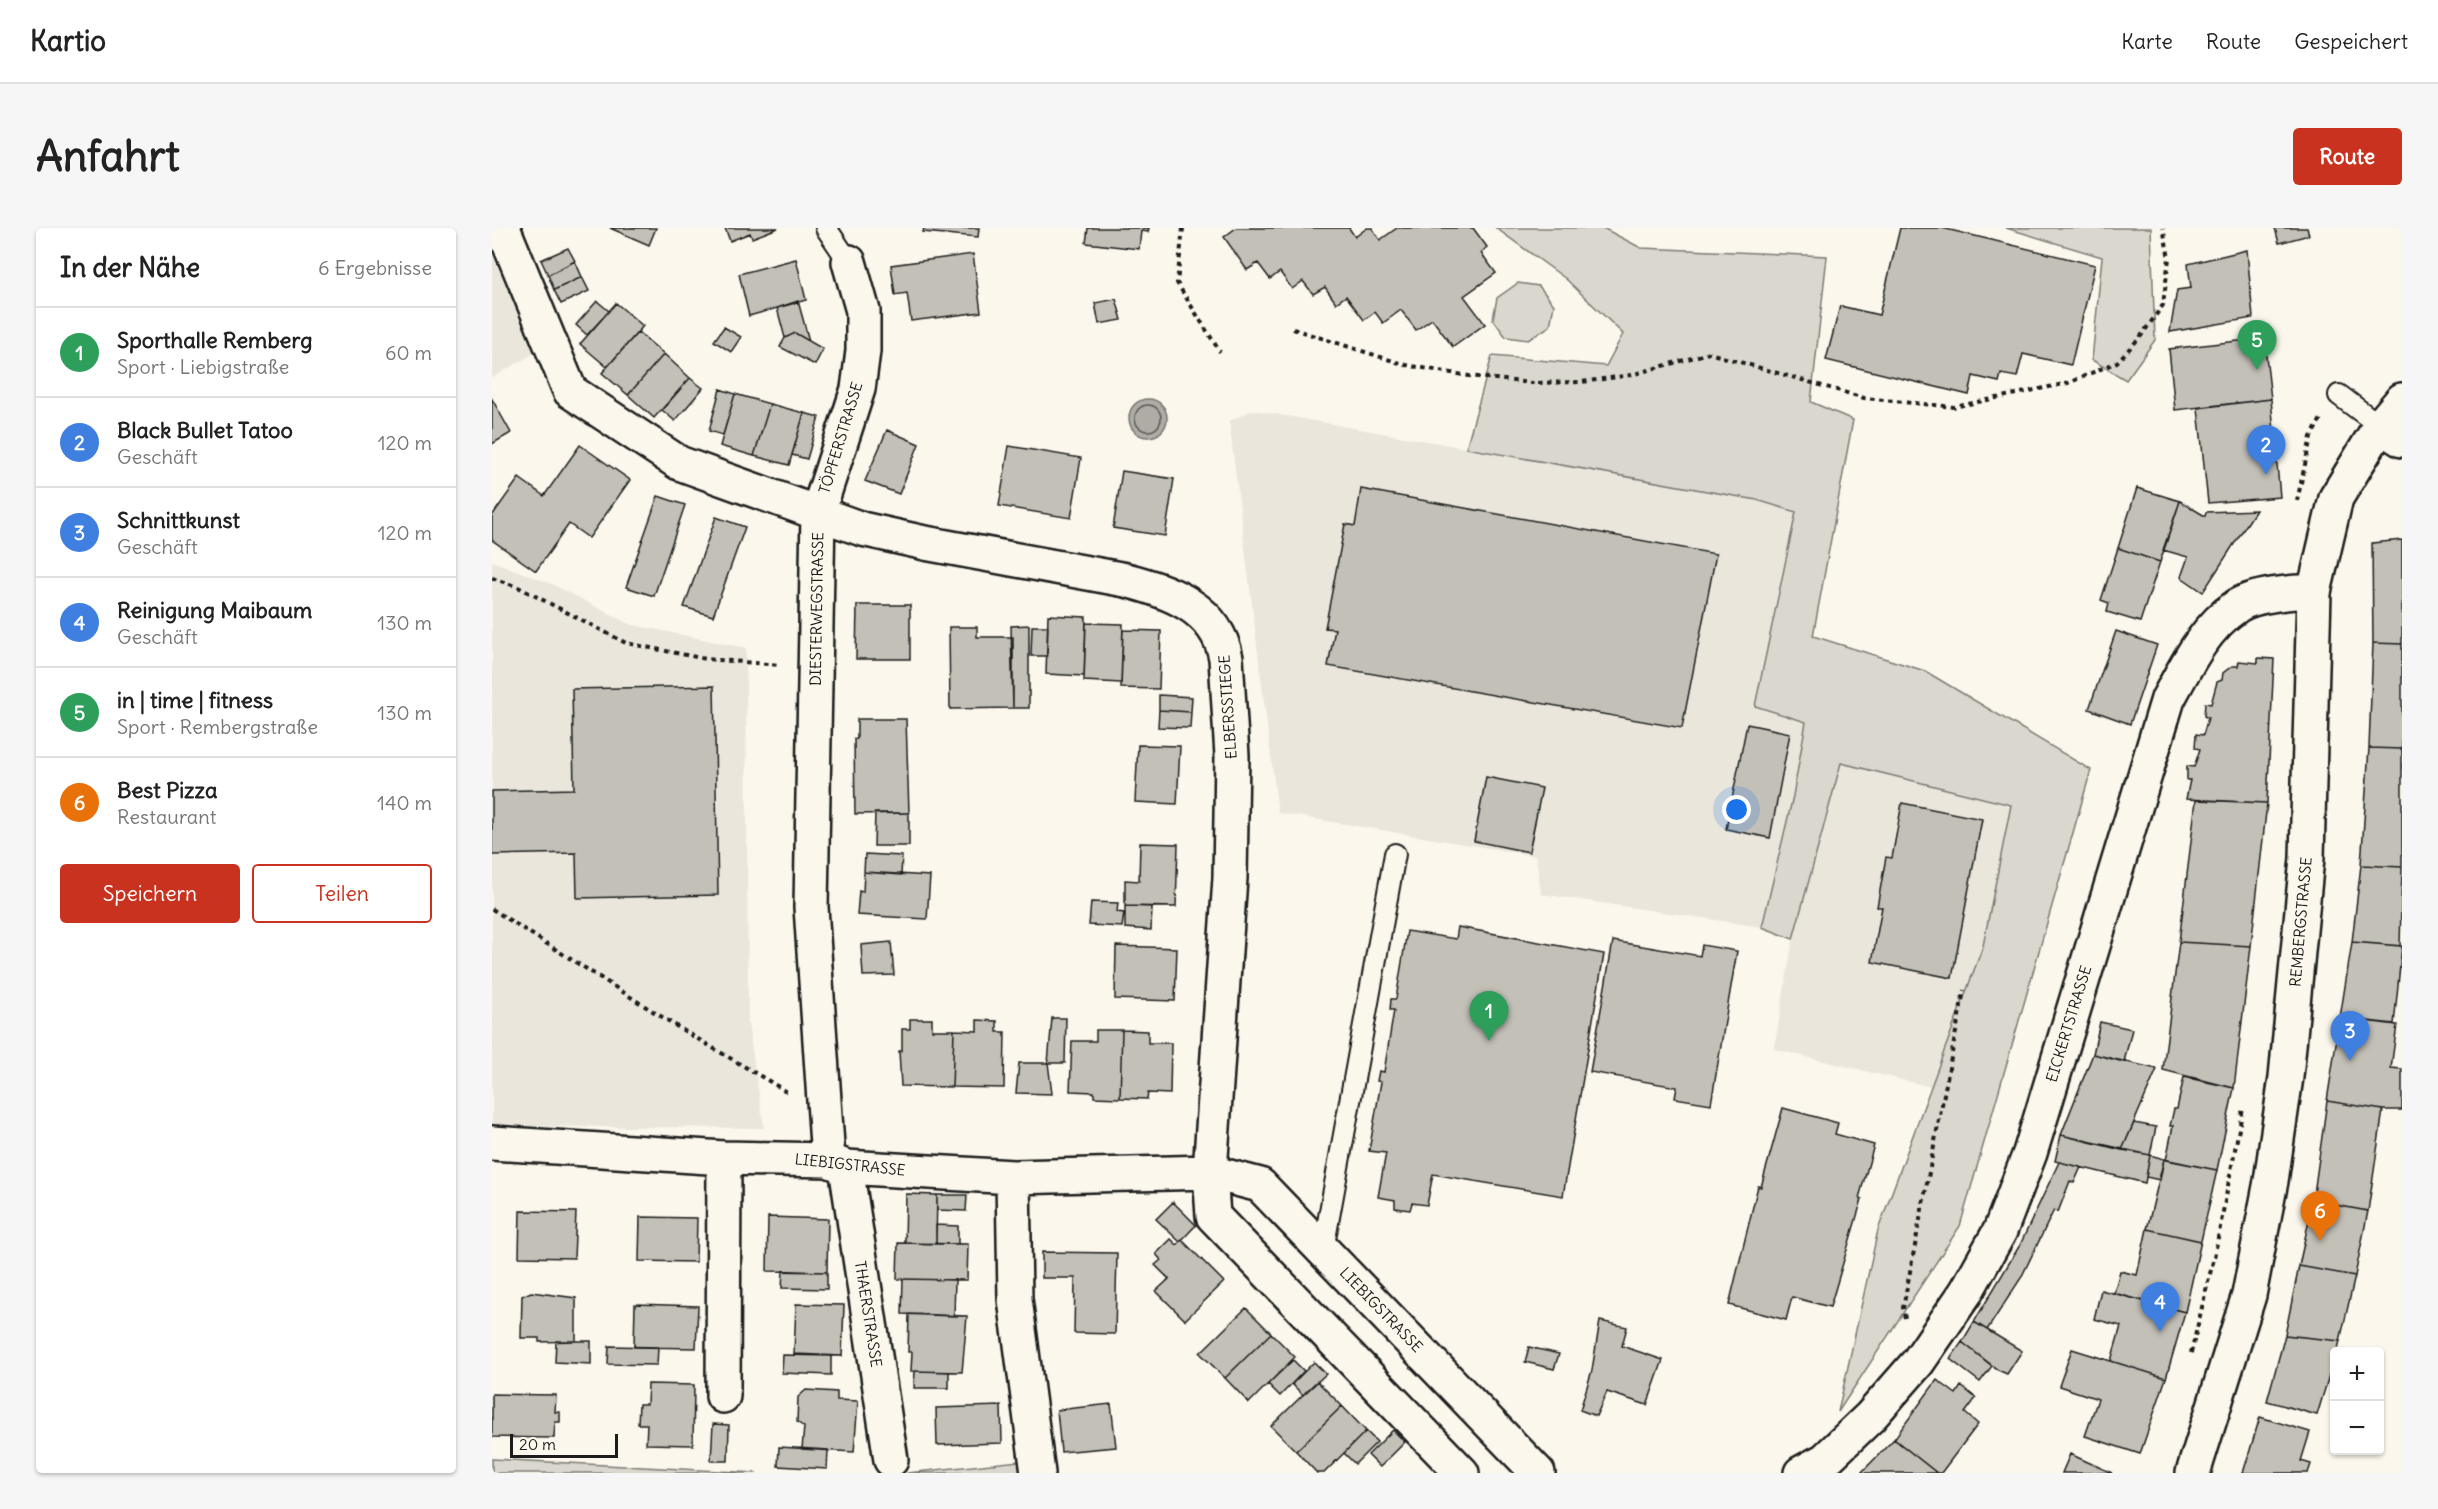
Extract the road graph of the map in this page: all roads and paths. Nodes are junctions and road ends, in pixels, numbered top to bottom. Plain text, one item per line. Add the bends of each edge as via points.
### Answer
1 (502, 228) edge
2 (826, 228) edge
3 (1183, 228) edge
4 (2163, 228) edge
5 (849, 262) joint
6 (1293, 329) dead end
7 (1220, 352) dead end
8 (2339, 395) dead end
9 (2402, 400) edge
10 (2391, 433) edge
11 (818, 512) junction
12 (492, 578) edge
13 (2314, 592) junction
14 (816, 669) junction
15 (1395, 854) dead end
16 (492, 909) edge
17 (1964, 990) dead end
18 (2244, 1104) dead end
19 (824, 1113) junction
20 (492, 1143) edge
21 (724, 1158) junction
22 (837, 1163) junction
23 (1210, 1172) junction
24 (1013, 1177) junction
25 (1323, 1250) junction
26 (2190, 1357) dead end
27 (1918, 1362) junction
28 (723, 1396) dead end
29 (891, 1460) dead end
30 (1038, 1473) edge
31 (1462, 1473) edge
32 (1538, 1473) edge
33 (1801, 1473) edge
34 (2193, 1473) edge

1 - 11 street, DIESTERWEGSTRASSE via 570,391 679,463
2 - 5 lane, TÖPFERSTRASSE
3 - 7 path via 1177,283
4 - 6 path via 2169,258 2163,305 2117,362 2068,383 1954,407 1864,398 1709,353 1631,375 1582,382 1532,383 1469,376 1406,365
5 - 11 street, TÖPFERSTRASSE via 863,310 863,351 858,389
8 - 10 lane
9 - 10 street, REMBERGSTRASSE
10 - 13 street, REMBERGSTRASSE via 2336,498
11 - 14 street, DIESTERWEGSTRASSE
11 - 23 street, ELBERSSTIEGE via 862,529 1158,588 1195,609 1219,633 1226,658 1232,756 1230,878
12 - 14 path via 518,587 626,643 706,658
13 - 27 street, EICKERTSTRASSE via 2287,591 2238,605 2199,644 2168,699 2030,1153 2000,1231 1966,1292
13 - 34 street, REMBERGSTRASSE via 2307,858 2286,1077 2271,1181 2248,1295
14 - 19 street, DIESTERWEGSTRASSE via 811,907
15 - 25 lane
16 - 19 path via 681,1029
17 - 27 path via 1903,1308
18 - 26 path
19 - 22 street, DIESTERWEGSTRASSE
20 - 21 street, LIEBIGSTRASSE
21 - 22 street, LIEBIGSTRASSE
21 - 28 street
22 - 24 street, LIEBIGSTRASSE
22 - 29 street, THAERSTRASSE
23 - 24 street, LIEBIGSTRASSE
23 - 25 street, LIEBIGSTRASSE via 1260,1185
23 - 31 street via 1213,1216
24 - 30 street via 1015,1299
25 - 32 street, LIEBIGSTRASSE
27 - 33 street, EICKERTSTRASSE via 1870,1417 1825,1460

